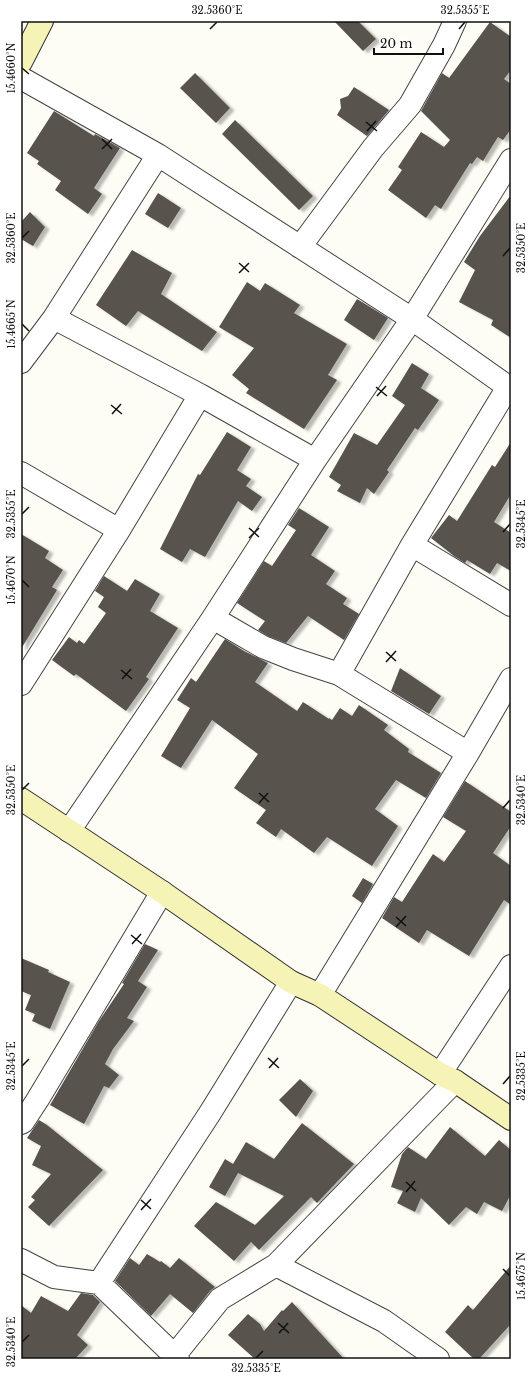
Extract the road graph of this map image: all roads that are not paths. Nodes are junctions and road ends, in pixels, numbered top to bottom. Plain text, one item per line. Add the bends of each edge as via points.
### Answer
1 (42, 21) edge
2 (455, 21) edge
3 (21, 62) edge
4 (21, 78) edge
5 (158, 155) junction
6 (511, 160) edge
7 (505, 182) edge
8 (300, 247) junction
9 (54, 318) junction
10 (412, 319) junction
11 (21, 362) edge
12 (510, 388) edge
13 (200, 395) junction
14 (315, 460) junction
15 (21, 473) edge
16 (119, 530) junction
17 (412, 545) junction
18 (511, 605) edge
19 (213, 618) junction
20 (339, 674) junction
21 (511, 680) edge
22 (21, 684) edge
23 (468, 753) junction
24 (21, 799) edge
25 (69, 831) junction
26 (162, 892) junction
27 (511, 966) edge
28 (291, 982) junction
29 (320, 995) junction
30 (447, 1077) junction
31 (511, 1119) edge
32 (21, 1123) edge
33 (21, 1260) edge
34 (276, 1265) junction
35 (99, 1283) junction
36 (175, 1358) edge
37 (438, 1359) edge

1 - 3 street
2 - 8 street via 410,105 373,148
4 - 5 street
5 - 8 street
5 - 9 street
6 - 7 street
7 - 10 street
8 - 10 street
9 - 11 street
9 - 13 street
10 - 12 street
10 - 14 street
12 - 17 street
13 - 14 street
13 - 16 street
14 - 19 street
15 - 16 street
16 - 22 street
17 - 18 street
17 - 20 street
19 - 20 street via 263,647
19 - 25 street
20 - 23 street
21 - 23 street
23 - 29 street
24 - 25 street
25 - 26 street
26 - 28 street
26 - 32 street
27 - 30 street
28 - 29 street
28 - 35 street via 210,1113
29 - 30 street
30 - 31 street
30 - 34 street
33 - 35 street via 54,1277
34 - 36 street via 220,1299
34 - 37 street via 384,1321
35 - 36 street

